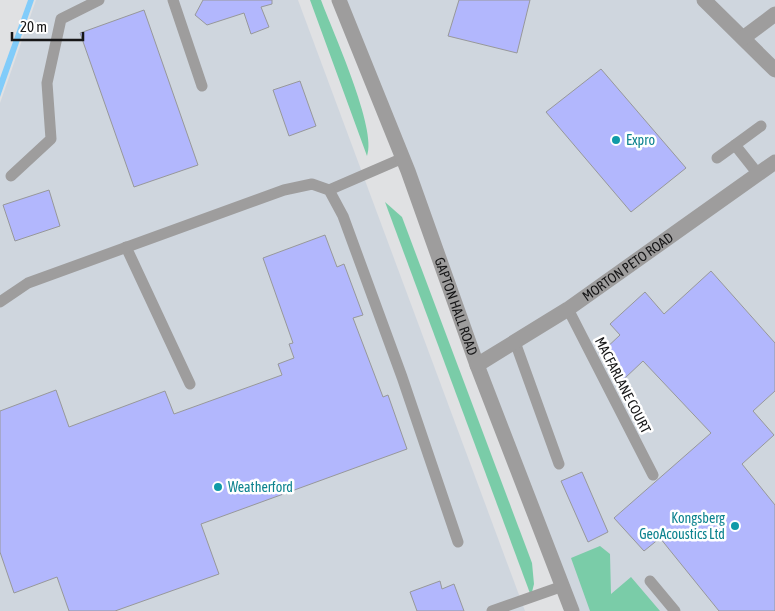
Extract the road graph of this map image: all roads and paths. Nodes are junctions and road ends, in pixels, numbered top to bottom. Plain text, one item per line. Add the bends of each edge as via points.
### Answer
1 (99, 0) edge
2 (173, 0) edge
3 (338, 0) edge
4 (704, 0) edge
5 (775, 14) edge
6 (743, 38) junction
7 (775, 70) edge
8 (202, 86) dead end
9 (761, 126) dead end
10 (735, 146) junction
11 (403, 158) junction
12 (717, 158) dead end
13 (775, 162) edge
14 (758, 174) junction
15 (11, 176) dead end
16 (329, 190) junction
17 (126, 247) junction
18 (0, 302) edge
19 (568, 310) junction
20 (515, 342) junction
21 (477, 365) junction
22 (190, 384) dead end
23 (559, 464) dead end
24 (652, 474) dead end
25 (458, 542) dead end
26 (650, 581) dead end
27 (563, 586) junction
28 (492, 611) edge
29 (572, 611) edge
30 (675, 611) edge

1 - 15 lane via 61,19 47,83 51,139
2 - 8 lane
3 - 11 street, GAPTON HALL ROAD
4 - 6 street
5 - 6 street
6 - 7 street
9 - 10 lane
10 - 12 lane
10 - 14 lane
11 - 16 lane
11 - 21 street, GAPTON HALL ROAD
13 - 14 street, MORTON PETO ROAD
14 - 19 street, MORTON PETO ROAD
16 - 17 lane via 312,184 284,190
16 - 25 lane via 343,216
17 - 18 lane via 28,283
17 - 22 lane
19 - 20 street, MORTON PETO ROAD
19 - 24 lane, MACFARLANE COURT
20 - 21 street, MORTON PETO ROAD
20 - 23 lane
21 - 27 street, GAPTON HALL ROAD
26 - 30 lane
27 - 28 lane
27 - 29 street, GAPTON HALL ROAD

